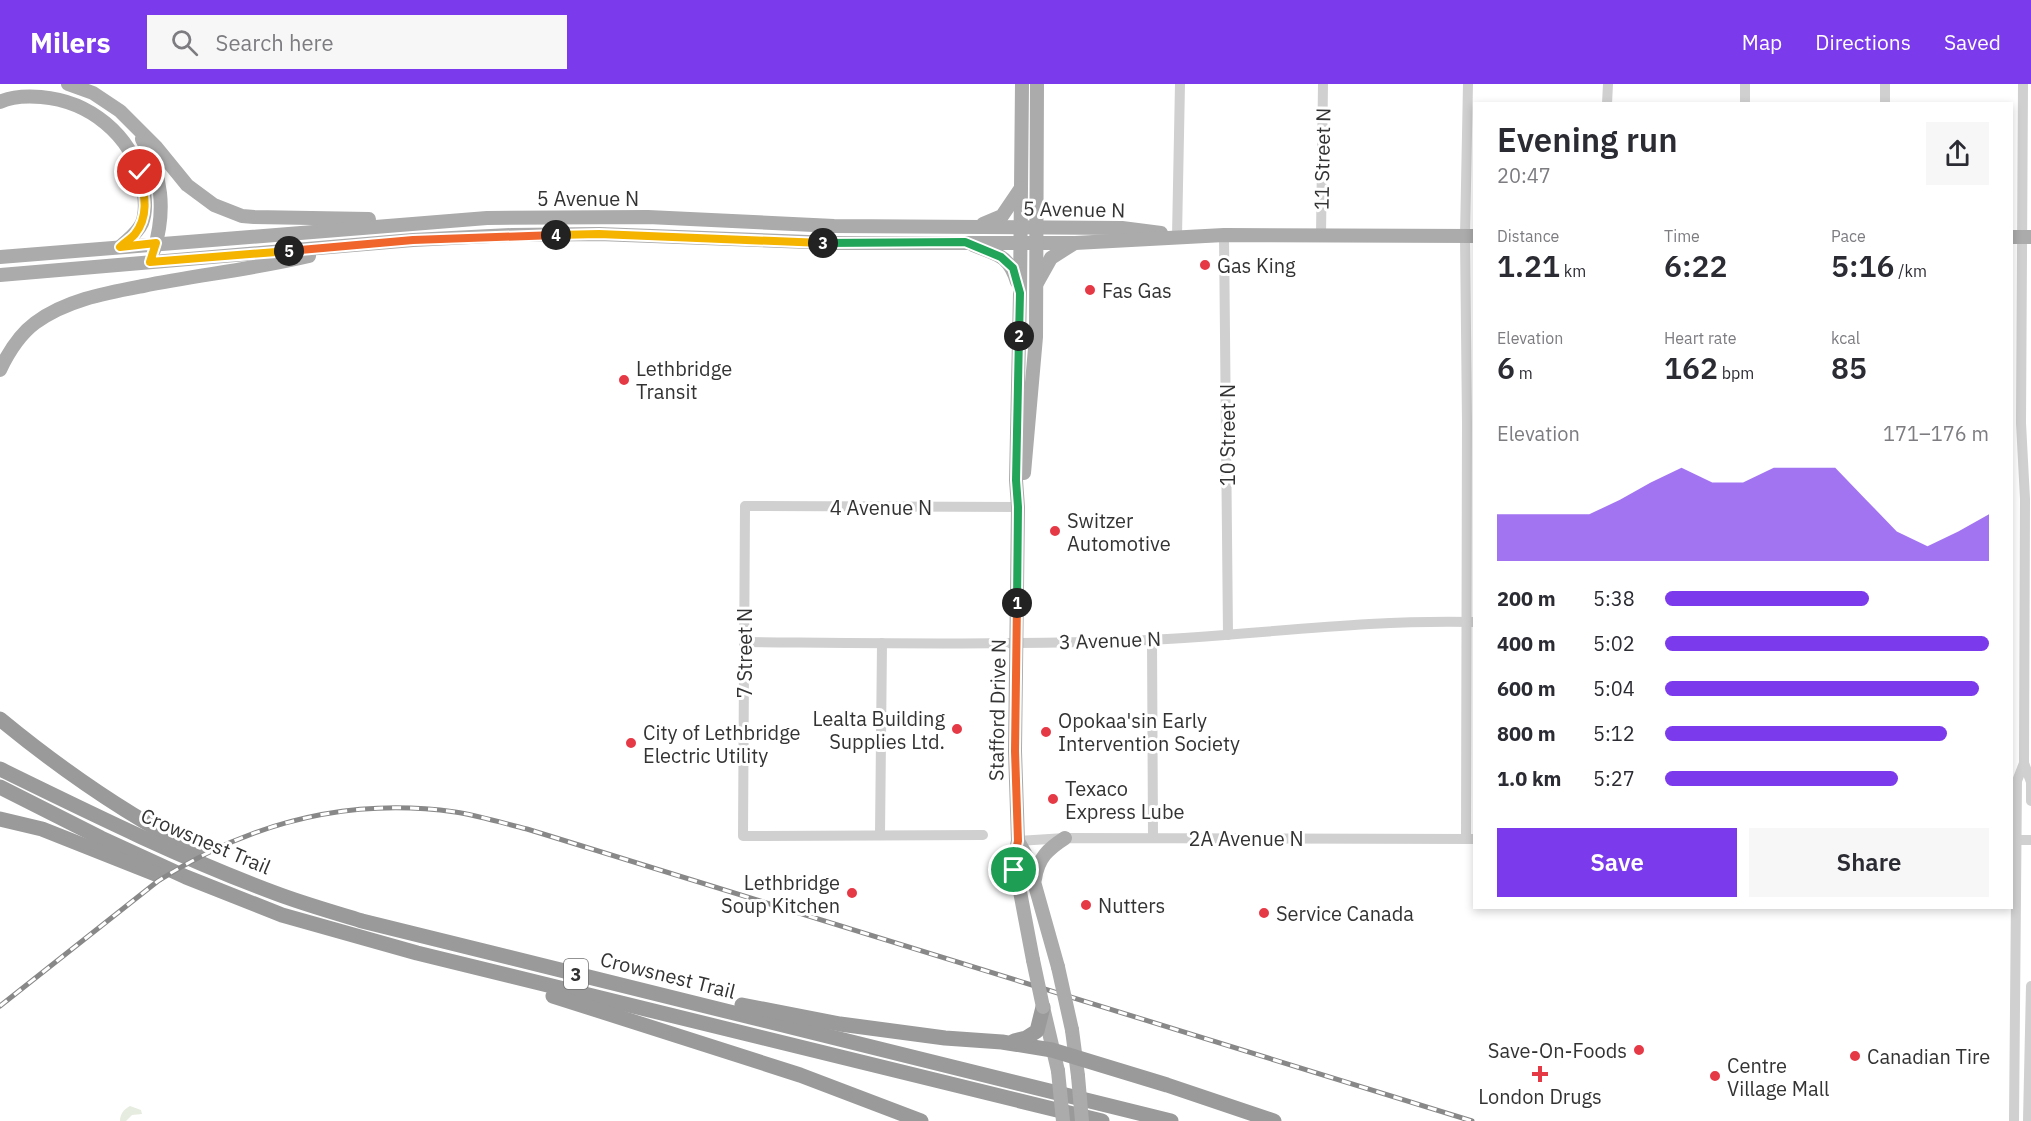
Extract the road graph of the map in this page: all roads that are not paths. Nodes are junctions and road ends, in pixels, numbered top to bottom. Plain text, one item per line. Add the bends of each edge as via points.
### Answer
1 (68, 84) edge
2 (1022, 84) edge
3 (1037, 84) edge
4 (1180, 84) edge
5 (1323, 84) edge
6 (1468, 84) edge
7 (1608, 84) edge
8 (1745, 84) edge
9 (1885, 84) edge
10 (2023, 84) edge
11 (0, 102) edge
12 (1607, 102) edge
13 (1745, 102) edge
14 (1885, 102) edge
15 (2027, 109) edge
16 (137, 129) junction
17 (1021, 188) junction
18 (407, 223) junction
19 (974, 227) junction
20 (1021, 227) junction
21 (1036, 227) junction
22 (1224, 235) junction
23 (1321, 235) junction
24 (1177, 236) junction
25 (1470, 236) edge
26 (2022, 237) edge
27 (965, 242) junction
28 (156, 243) junction
29 (1021, 243) junction
30 (1036, 243) junction
31 (1074, 243) junction
32 (356, 245) junction
33 (120, 247) junction
34 (0, 257) edge
35 (150, 262) junction
36 (0, 275) edge
37 (1036, 285) junction
38 (1020, 293) junction
39 (0, 370) edge
40 (2027, 380) edge
41 (1471, 422) edge
42 (2016, 423) edge
43 (2028, 499) edge
44 (745, 506) joint
45 (1018, 507) junction
46 (1470, 622) edge
47 (2027, 626) edge
48 (1228, 635) junction
49 (1152, 639) junction
50 (744, 642) junction
51 (882, 643) junction
52 (1017, 644) junction
53 (0, 719) edge
54 (2024, 763) junction
55 (0, 769) edge
56 (0, 787) edge
57 (2031, 801) edge
58 (0, 819) edge
59 (880, 835) junction
60 (982, 835) dead end
61 (1065, 838) junction
62 (1153, 838) junction
63 (1470, 839) edge
64 (2014, 840) edge
65 (2031, 840) edge
66 (1018, 841) junction
67 (1034, 884) junction
68 (362, 921) junction
69 (417, 953) junction
70 (522, 961) junction
71 (2016, 978) junction
72 (2031, 978) edge
73 (2031, 986) edge
74 (1044, 1017) junction
75 (1002, 1042) junction
76 (1052, 1050) junction
77 (1075, 1056) junction
78 (921, 1121) edge
79 (1063, 1121) edge
80 (1082, 1121) edge
81 (1102, 1121) edge
82 (1171, 1121) edge
83 (1274, 1121) edge
84 (2014, 1121) edge
85 (2028, 1121) edge

1 - 16 main road via 108,102
2 - 17 main road, Stafford Drive N
3 - 21 main road, Stafford Drive N
4 - 24 street
5 - 23 street, 11 Street N
6 - 25 street
7 - 12 street
8 - 13 street
9 - 14 street
10 - 15 street
11 - 33 main road via 17,97 56,98 93,113 123,141 140,172 145,209 142,223
15 - 26 street
16 - 18 main road via 187,186 231,212 254,217 365,218
16 - 28 main road via 160,181 162,206
17 - 19 main road via 1002,216
17 - 20 main road, Stafford Drive N
18 - 19 main road, 5 Avenue N via 636,217 834,226
18 - 28 main road, 5 Avenue N
19 - 20 main road, 5 Avenue N
20 - 21 main road, 5 Avenue N
20 - 29 main road, Stafford Drive N
21 - 24 main road, 5 Avenue N via 1129,229
21 - 30 main road, Stafford Drive N
22 - 23 main road, 5 Avenue N
22 - 24 main road, 5 Avenue N
22 - 48 street, 10 Street N
23 - 25 main road, 5 Avenue N
24 - 31 main road, 5 Avenue N
25 - 41 street
26 - 40 street
27 - 29 main road, 5 Avenue N
27 - 32 main road, 5 Avenue N via 834,243 599,234
27 - 38 main road via 1009,262
28 - 33 main road, 5 Avenue N
28 - 35 main road
29 - 30 main road, 5 Avenue N
29 - 38 main road, Stafford Drive N
30 - 31 main road, 5 Avenue N
30 - 37 main road, Stafford Drive N
31 - 37 main road via 1051,258
32 - 35 main road, 5 Avenue N
32 - 39 main road via 67,305 27,330
33 - 34 main road, 5 Avenue N
35 - 36 main road, 5 Avenue N
37 - 45 main road, Stafford Drive N via 1034,368
38 - 45 main road, Stafford Drive N
40 - 42 street
41 - 46 street
42 - 43 street
43 - 47 street
44 - 45 street, 4 Avenue N
44 - 50 street, 7 Street N
45 - 52 main road, Stafford Drive N
46 - 48 street, 3 Avenue N via 1395,622
46 - 63 street
47 - 54 street
48 - 49 street, 3 Avenue N
49 - 52 street, 3 Avenue N
49 - 62 street
50 - 51 street, 3 Avenue N
50 - 59 street, 7 Street N via 743,836
51 - 52 street, 3 Avenue N
51 - 59 street
52 - 66 main road, Stafford Drive N
53 - 68 highway via 89,787 178,841
54 - 57 street via 2031,782
54 - 64 street via 2017,781
55 - 68 highway, Crowsnest Trail / 3 via 108,822 247,882
56 - 69 highway, Crowsnest Trail / 3 via 101,838 239,899
58 - 69 highway via 42,830 264,915 338,937
59 - 60 street
61 - 62 street, 2A Avenue N
61 - 66 street, 2A Avenue N
61 - 67 main road via 1040,860
62 - 63 street, 2A Avenue N
64 - 65 street
64 - 71 street
66 - 67 main road, Stafford Drive N
66 - 74 main road, Stafford Drive N, bridge via 1014,870
67 - 77 main road, Stafford Drive N, bridge via 1058,967
68 - 70 highway, Crowsnest Trail / 3
69 - 78 highway via 800,1075
69 - 81 highway, Crowsnest Trail / 3
70 - 75 highway via 840,1024
70 - 82 highway, Crowsnest Trail / 3
71 - 72 street
71 - 84 street
73 - 85 street
74 - 75 highway via 1037,1031 1026,1038
74 - 76 main road, Stafford Drive N
75 - 76 highway
76 - 77 highway
76 - 79 main road, Stafford Drive N, bridge
77 - 80 main road, Stafford Drive N, bridge
77 - 83 highway

